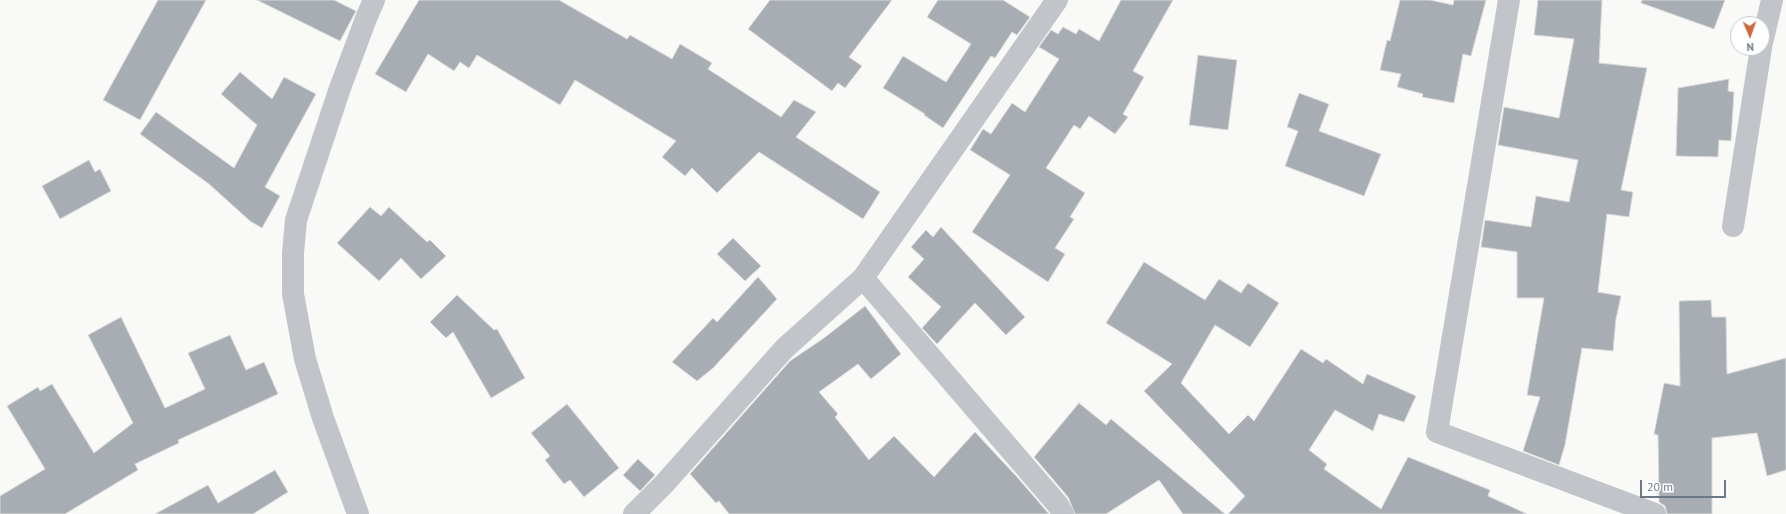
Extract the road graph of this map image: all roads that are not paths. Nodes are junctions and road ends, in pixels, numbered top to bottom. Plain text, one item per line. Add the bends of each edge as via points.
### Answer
1 (374, 0) edge
2 (1057, 0) edge
3 (1509, 0) edge
4 (1772, 0) edge
5 (1768, 16) edge
6 (1760, 56) edge
7 (1733, 226) dead end
8 (863, 278) junction
9 (358, 514) edge
10 (634, 514) edge
11 (1063, 514) edge
12 (1655, 514) edge

1 - 9 street via 340,88 296,220 293,252 293,294 305,358
2 - 8 street
3 - 12 street via 1437,432
4 - 5 street
6 - 7 street
8 - 10 street via 784,349 665,483
8 - 11 street via 1058,505

